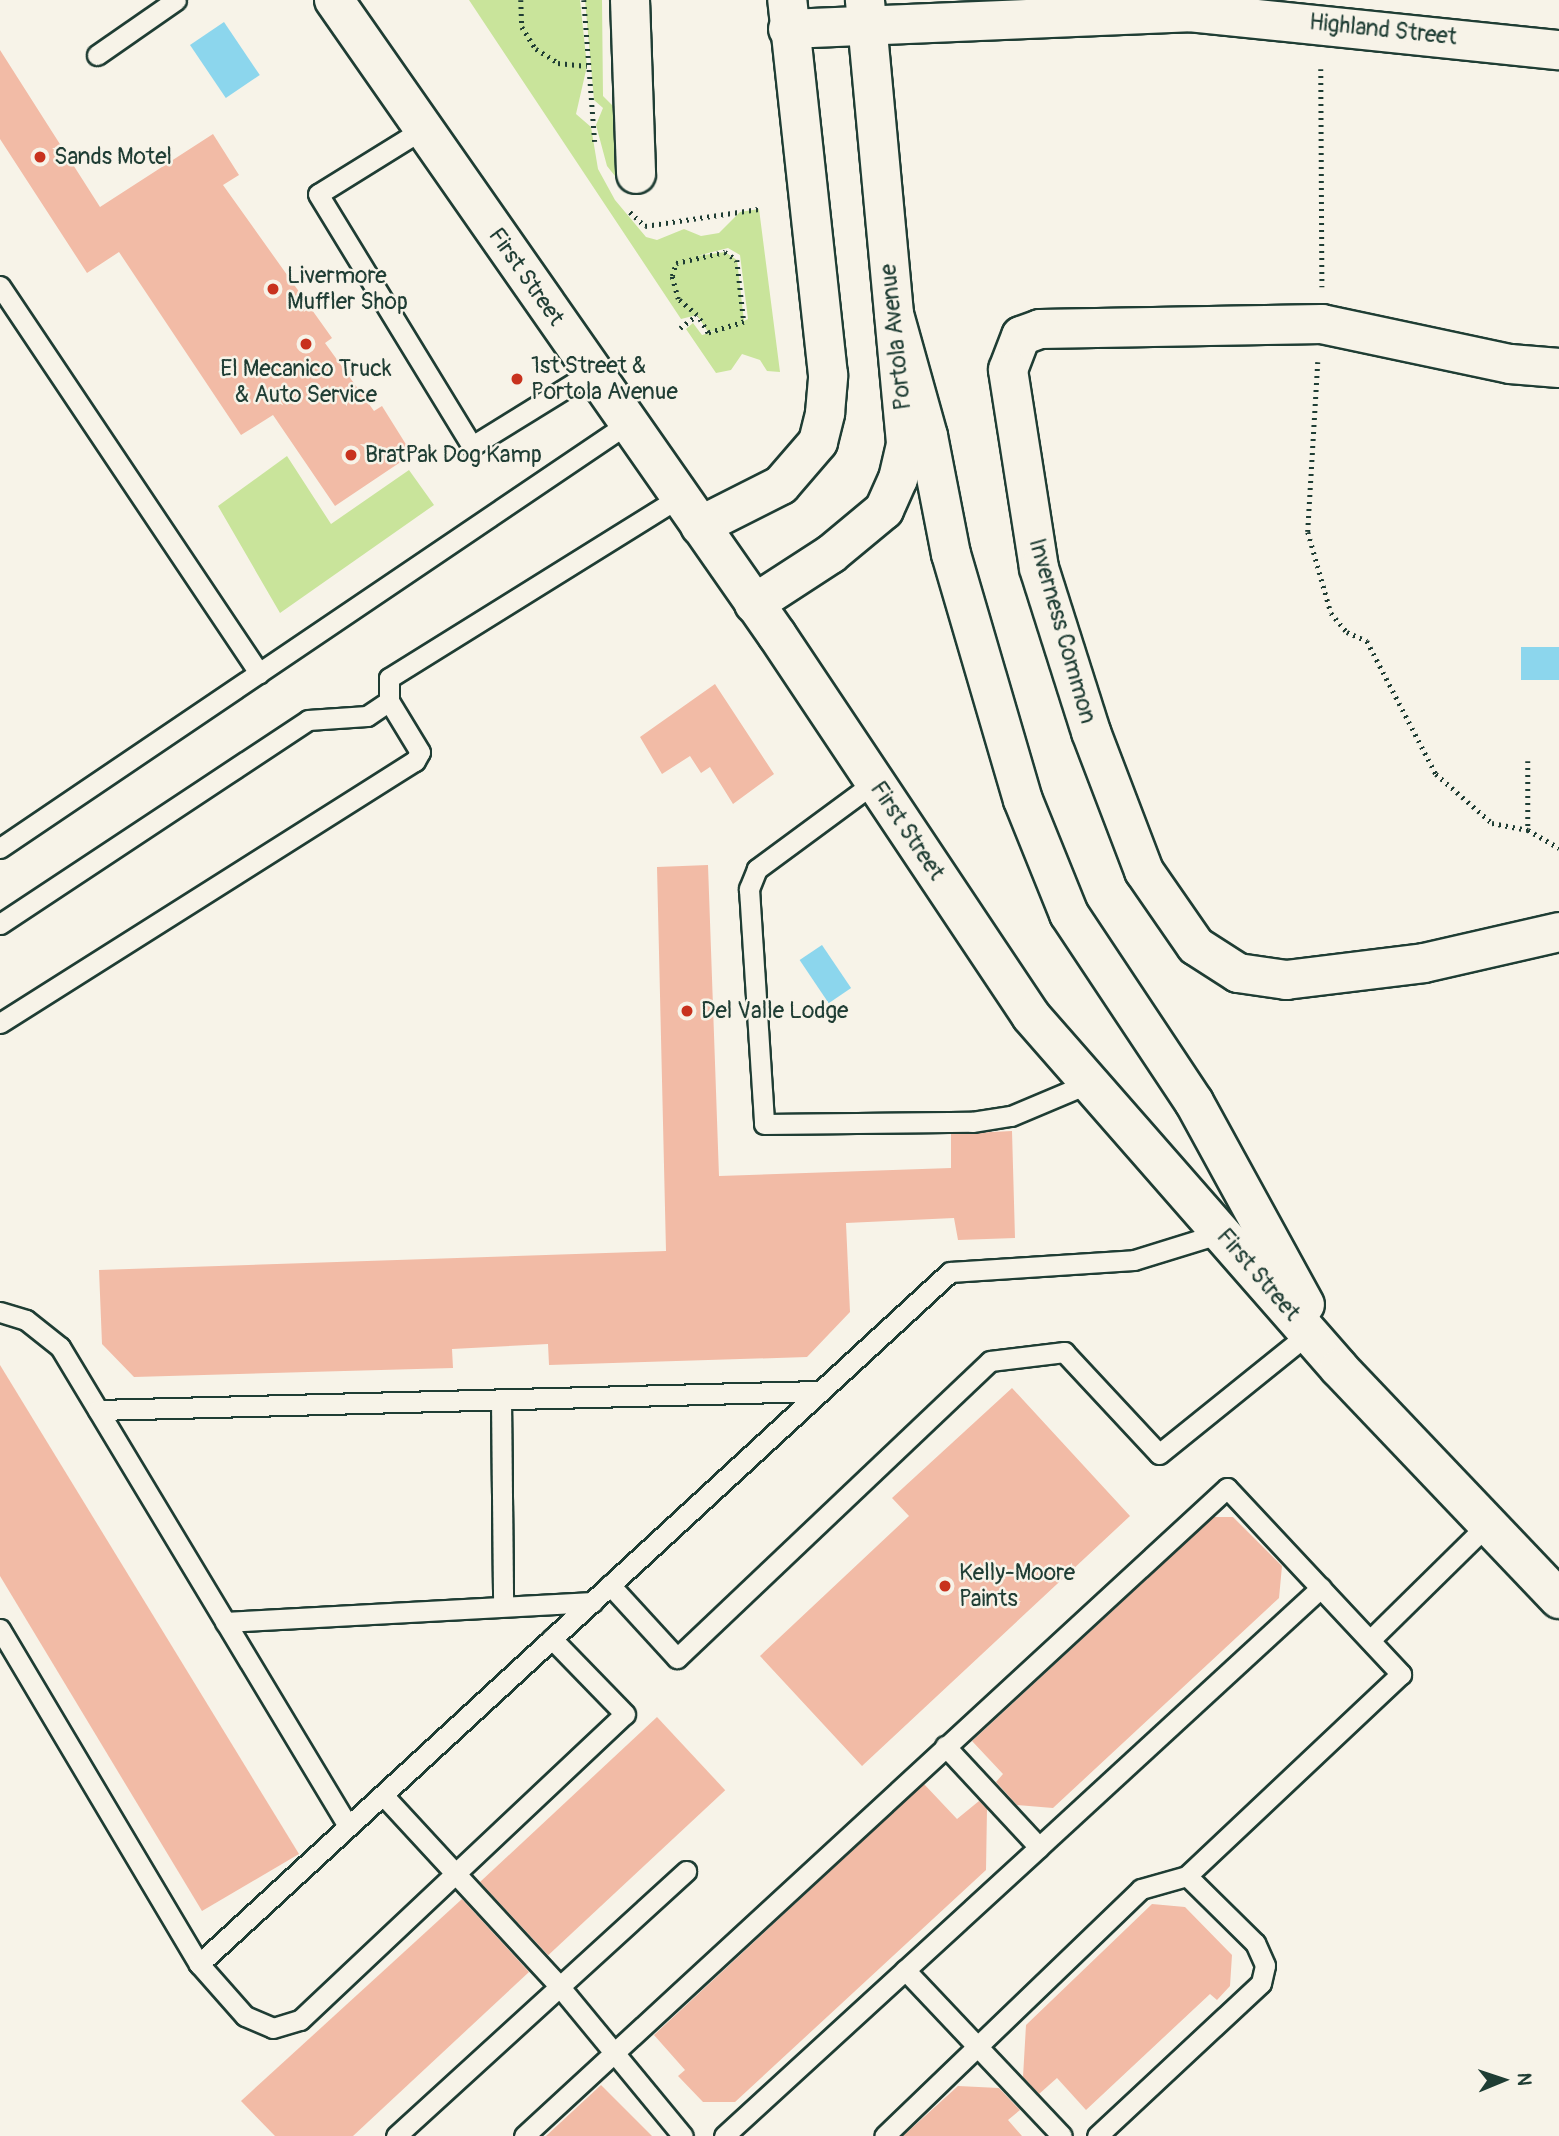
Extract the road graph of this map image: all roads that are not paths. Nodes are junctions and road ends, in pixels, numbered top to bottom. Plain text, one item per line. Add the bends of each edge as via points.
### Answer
1 (176, 0) edge
2 (334, 0) edge
3 (630, 0) edge
4 (865, 14) edge
5 (787, 15) edge
6 (1559, 50) edge
7 (97, 55) dead end
8 (423, 129) junction
9 (636, 174) dead end
10 (0, 286) edge
11 (894, 314) junction
12 (1559, 368) edge
13 (592, 372) junction
14 (627, 424) junction
15 (690, 512) junction
16 (754, 604) junction
17 (259, 673) junction
18 (389, 701) junction
19 (875, 782) junction
20 (0, 848) edge
21 (0, 924) edge
22 (1559, 932) edge
23 (0, 1023) edge
24 (1089, 1083) junction
25 (1221, 1233) junction
26 (0, 1312) edge
27 (1309, 1333) junction
28 (1339, 1368) junction
29 (821, 1391) junction
30 (501, 1400) junction
31 (98, 1410) junction
32 (1487, 1525) junction
33 (610, 1586) junction
34 (1321, 1588) junction
35 (1559, 1600) edge
36 (592, 1602) junction
37 (503, 1606) junction
38 (225, 1622) junction
39 (0, 1629) edge
40 (552, 1639) junction
41 (1370, 1640) junction
42 (945, 1746) junction
43 (383, 1795) junction
44 (348, 1826) junction
45 (1039, 1847) junction
46 (687, 1871) dead end
47 (456, 1873) junction
48 (1187, 1876) junction
49 (199, 1964) junction
50 (905, 1970) junction
51 (560, 1987) junction
52 (978, 2046) junction
53 (614, 2050) junction
54 (396, 2136) edge
55 (524, 2136) edge
56 (683, 2136) edge
57 (724, 2136) edge
58 (884, 2136) edge
59 (1062, 2136) edge
60 (1097, 2136) edge

1 - 7 lane
2 - 8 main road, First Street
3 - 9 main road
4 - 5 main road, Highland Street
4 - 6 main road, Highland Street via 1189,12
4 - 11 main road, Portola Avenue
5 - 15 main road via 828,375 825,413 818,442 781,485
8 - 13 main road, First Street
8 - 13 lane via 317,194 472,446
10 - 17 lane
11 - 16 main road, Portola Avenue via 905,443 898,479 884,510 831,554
11 - 28 main road via 928,436 951,554 1023,800 1069,914 1194,1102
12 - 22 main road, Inverness Common via 1510,364 1322,324 1040,329 1021,336 1008,370 1039,568 1091,732 1144,871 1196,946 1238,973 1286,980 1424,963
13 - 14 main road, First Street
14 - 15 main road, First Street
14 - 17 lane
15 - 16 main road, First Street
15 - 18 lane via 388,678
16 - 19 main road, First Street
17 - 20 lane
18 - 21 lane via 367,716 309,720
18 - 23 lane via 416,742 420,752 415,761
19 - 24 main road, First Street via 1031,1016
19 - 24 lane via 757,869 750,889 764,1124 972,1122 1011,1116
24 - 25 main road, First Street
25 - 27 main road, First Street
25 - 29 lane via 1134,1260 950,1272
26 - 31 lane via 26,1320 60,1347
27 - 28 main road, First Street
27 - 33 lane via 1159,1454 1065,1352 990,1361 677,1658
28 - 32 main road, First Street
29 - 30 lane
29 - 33 lane
30 - 31 lane
30 - 37 lane
31 - 38 lane
32 - 35 main road, First Street
32 - 41 lane
33 - 36 lane
34 - 41 lane
34 - 42 lane via 1227,1488
34 - 45 lane
36 - 37 lane
36 - 40 lane
37 - 38 lane
38 - 44 lane
39 - 49 lane
40 - 43 lane
40 - 47 lane via 625,1714
41 - 48 lane via 1401,1674
42 - 45 lane
42 - 53 lane
43 - 44 lane
43 - 47 lane
44 - 49 lane
45 - 50 lane
46 - 51 lane
47 - 49 lane via 300,2020 273,2028 246,2017
47 - 51 lane
48 - 52 lane via 1141,1889
48 - 60 lane via 1255,1942 1265,1965 1261,1983
50 - 52 lane
50 - 57 lane
51 - 53 lane
51 - 54 lane
52 - 58 lane
52 - 59 lane
53 - 55 lane
53 - 56 lane

